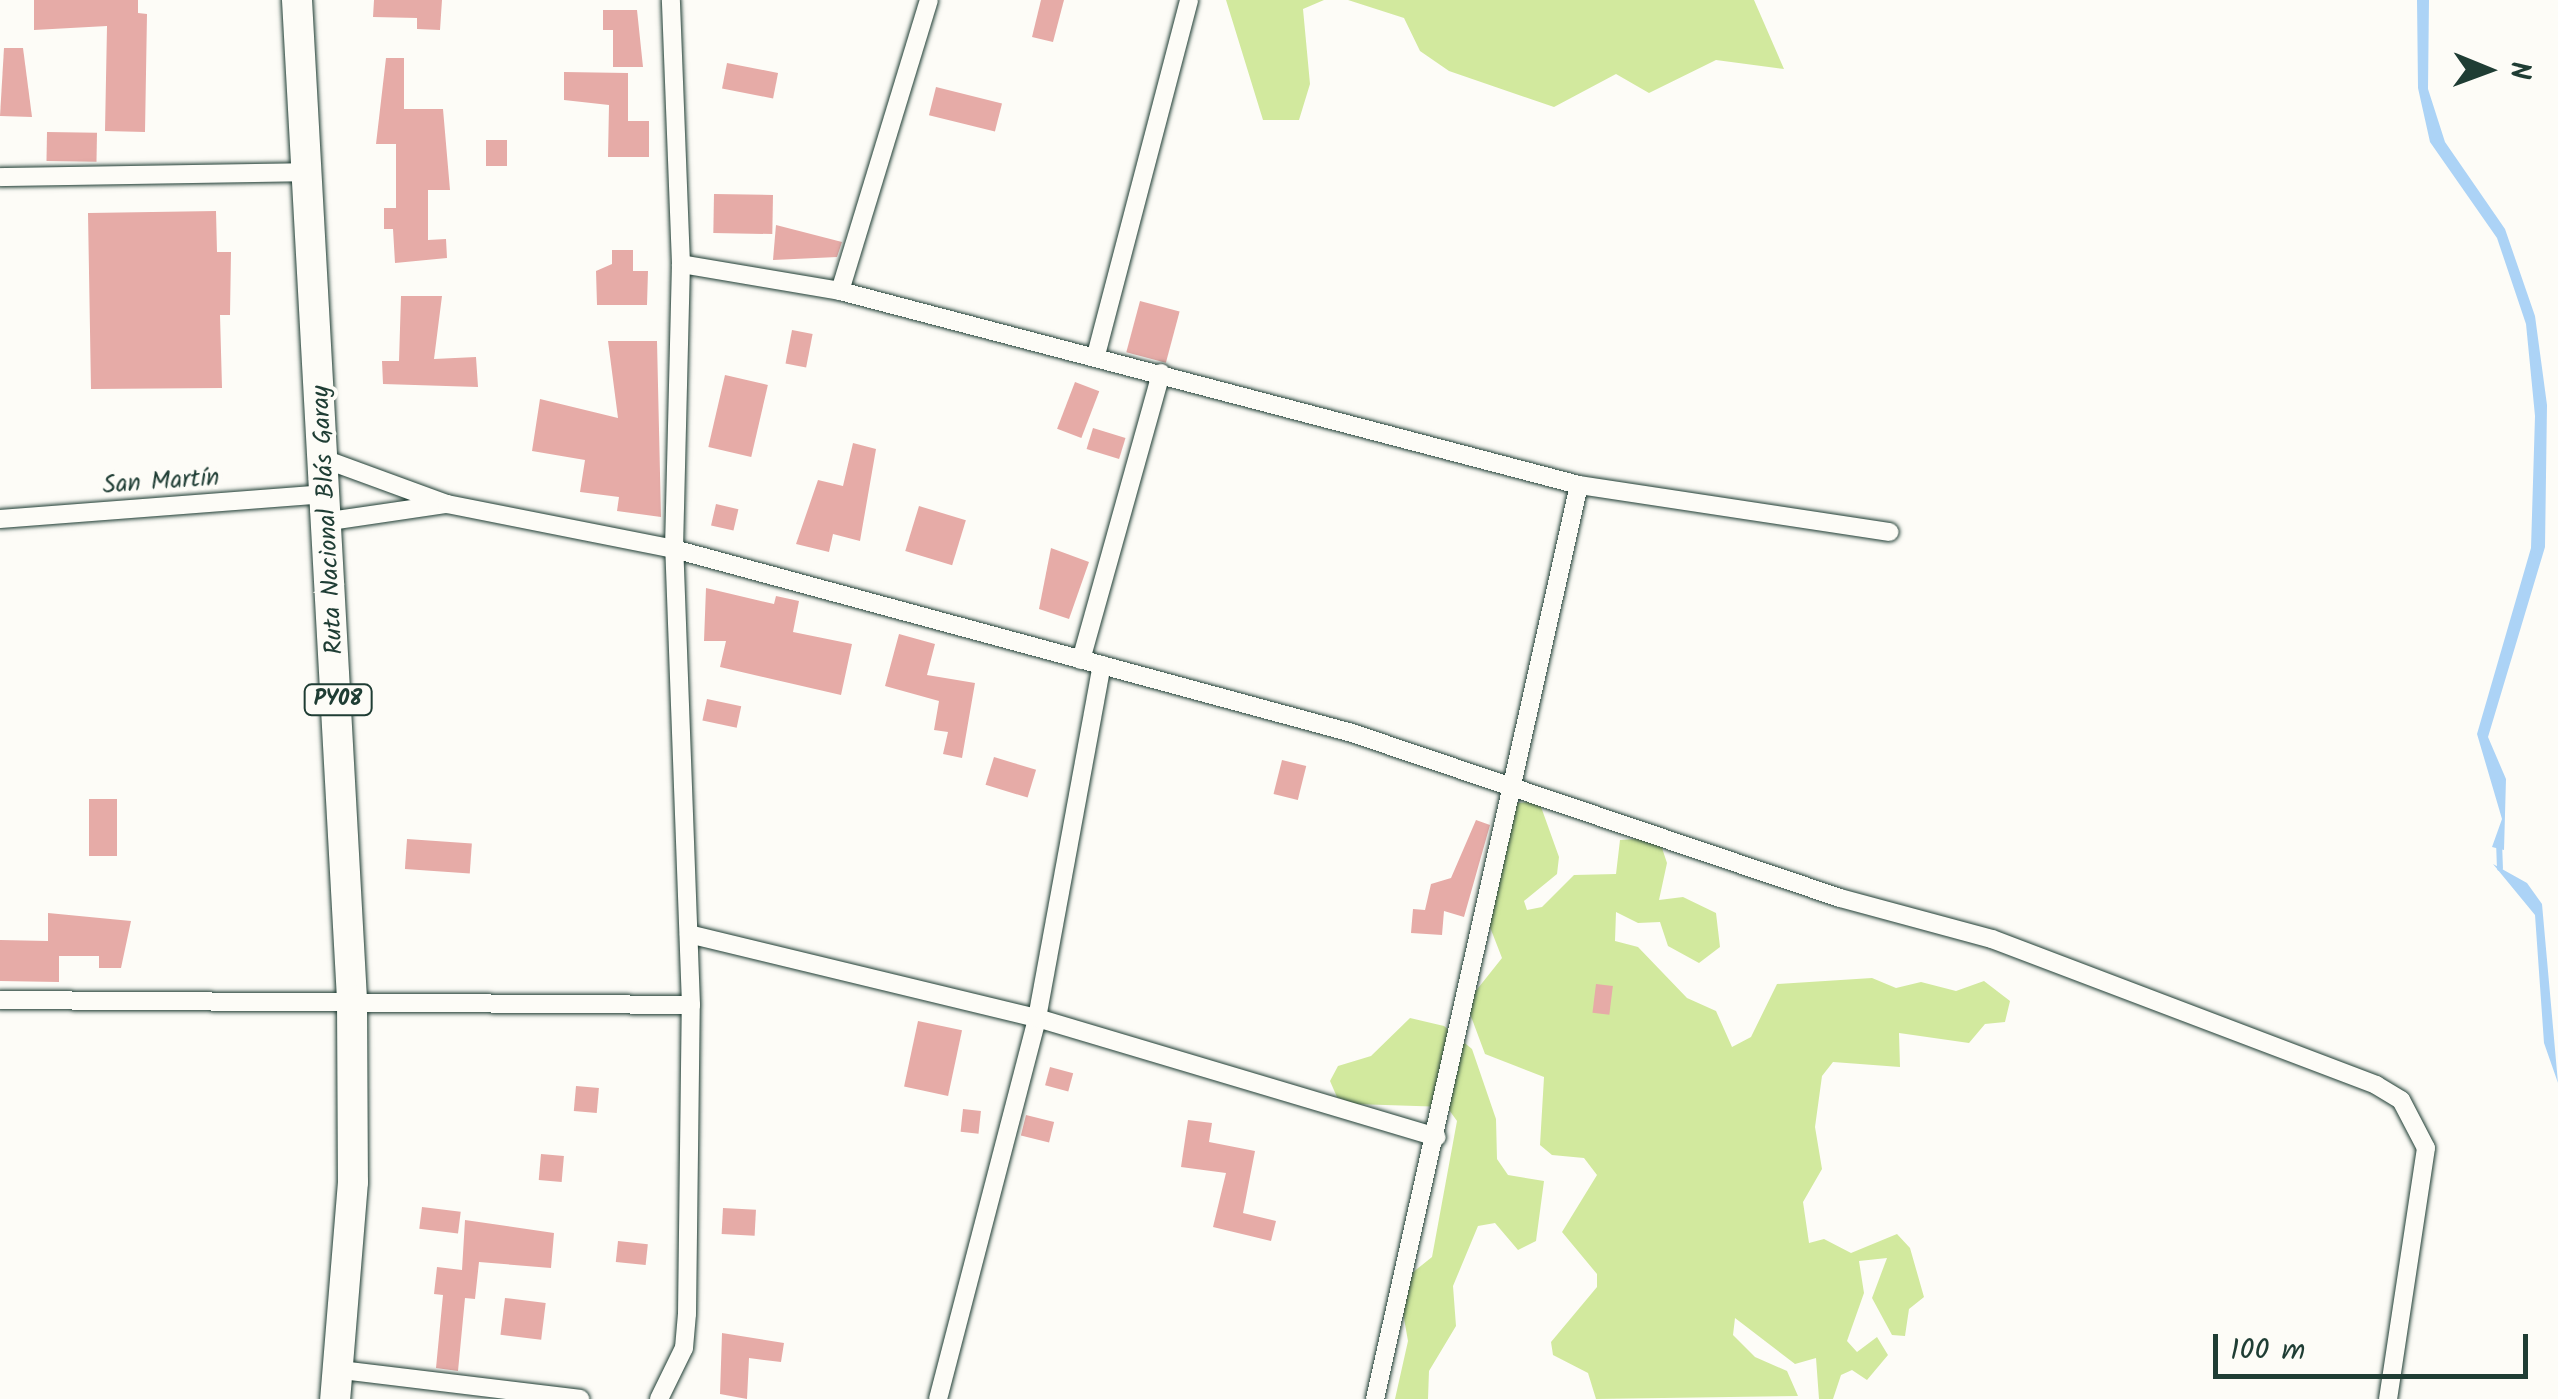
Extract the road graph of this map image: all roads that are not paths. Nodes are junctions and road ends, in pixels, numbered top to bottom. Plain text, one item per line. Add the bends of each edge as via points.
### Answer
1 (298, 0) edge
2 (671, 0) edge
3 (929, 0) edge
4 (1190, 0) edge
5 (308, 172) junction
6 (0, 177) edge
7 (680, 264) junction
8 (840, 291) junction
9 (1096, 356) junction
10 (1161, 373) junction
11 (324, 459) junction
12 (1579, 485) junction
13 (448, 504) junction
14 (328, 507) junction
15 (0, 519) edge
16 (1888, 532) dead end
17 (674, 549) junction
18 (1081, 660) junction
19 (1102, 665) junction
20 (1515, 786) junction
21 (689, 934) junction
22 (0, 1000) edge
23 (352, 1000) junction
24 (690, 1005) junction
25 (1037, 1018) junction
26 (1437, 1136) junction
27 (338, 1384) edge
28 (580, 1399) edge
29 (659, 1399) edge
30 (938, 1399) edge
31 (1375, 1399) edge
32 (2388, 1399) edge

1 - 5 highway, Ruta Nacional Blás Garay / PY08
2 - 7 street
3 - 8 street
4 - 9 street
5 - 6 street
5 - 11 highway, Ruta Nacional Blás Garay / PY08
7 - 8 street
7 - 17 street
8 - 9 street
9 - 10 street
10 - 12 street
10 - 18 street
11 - 13 street
11 - 14 highway, Ruta Nacional Blás Garay / PY08
12 - 16 street
12 - 20 street
13 - 14 street, San Martín
13 - 17 street
14 - 15 street, San Martín
14 - 23 highway, Ruta Nacional Blás Garay / PY08
17 - 18 street
17 - 21 street
18 - 19 street
19 - 20 street
19 - 25 street
20 - 26 street
20 - 32 street via 1840,898 1992,938 2401,1100 2422,1136 2426,1180
21 - 24 street
21 - 25 street
22 - 23 street
23 - 24 street
23 - 27 highway, Ruta Nacional Blás Garay / PY08 via 354,1182
24 - 29 street via 687,1314 684,1348
25 - 26 street
25 - 30 street
26 - 31 street
27 - 28 street

